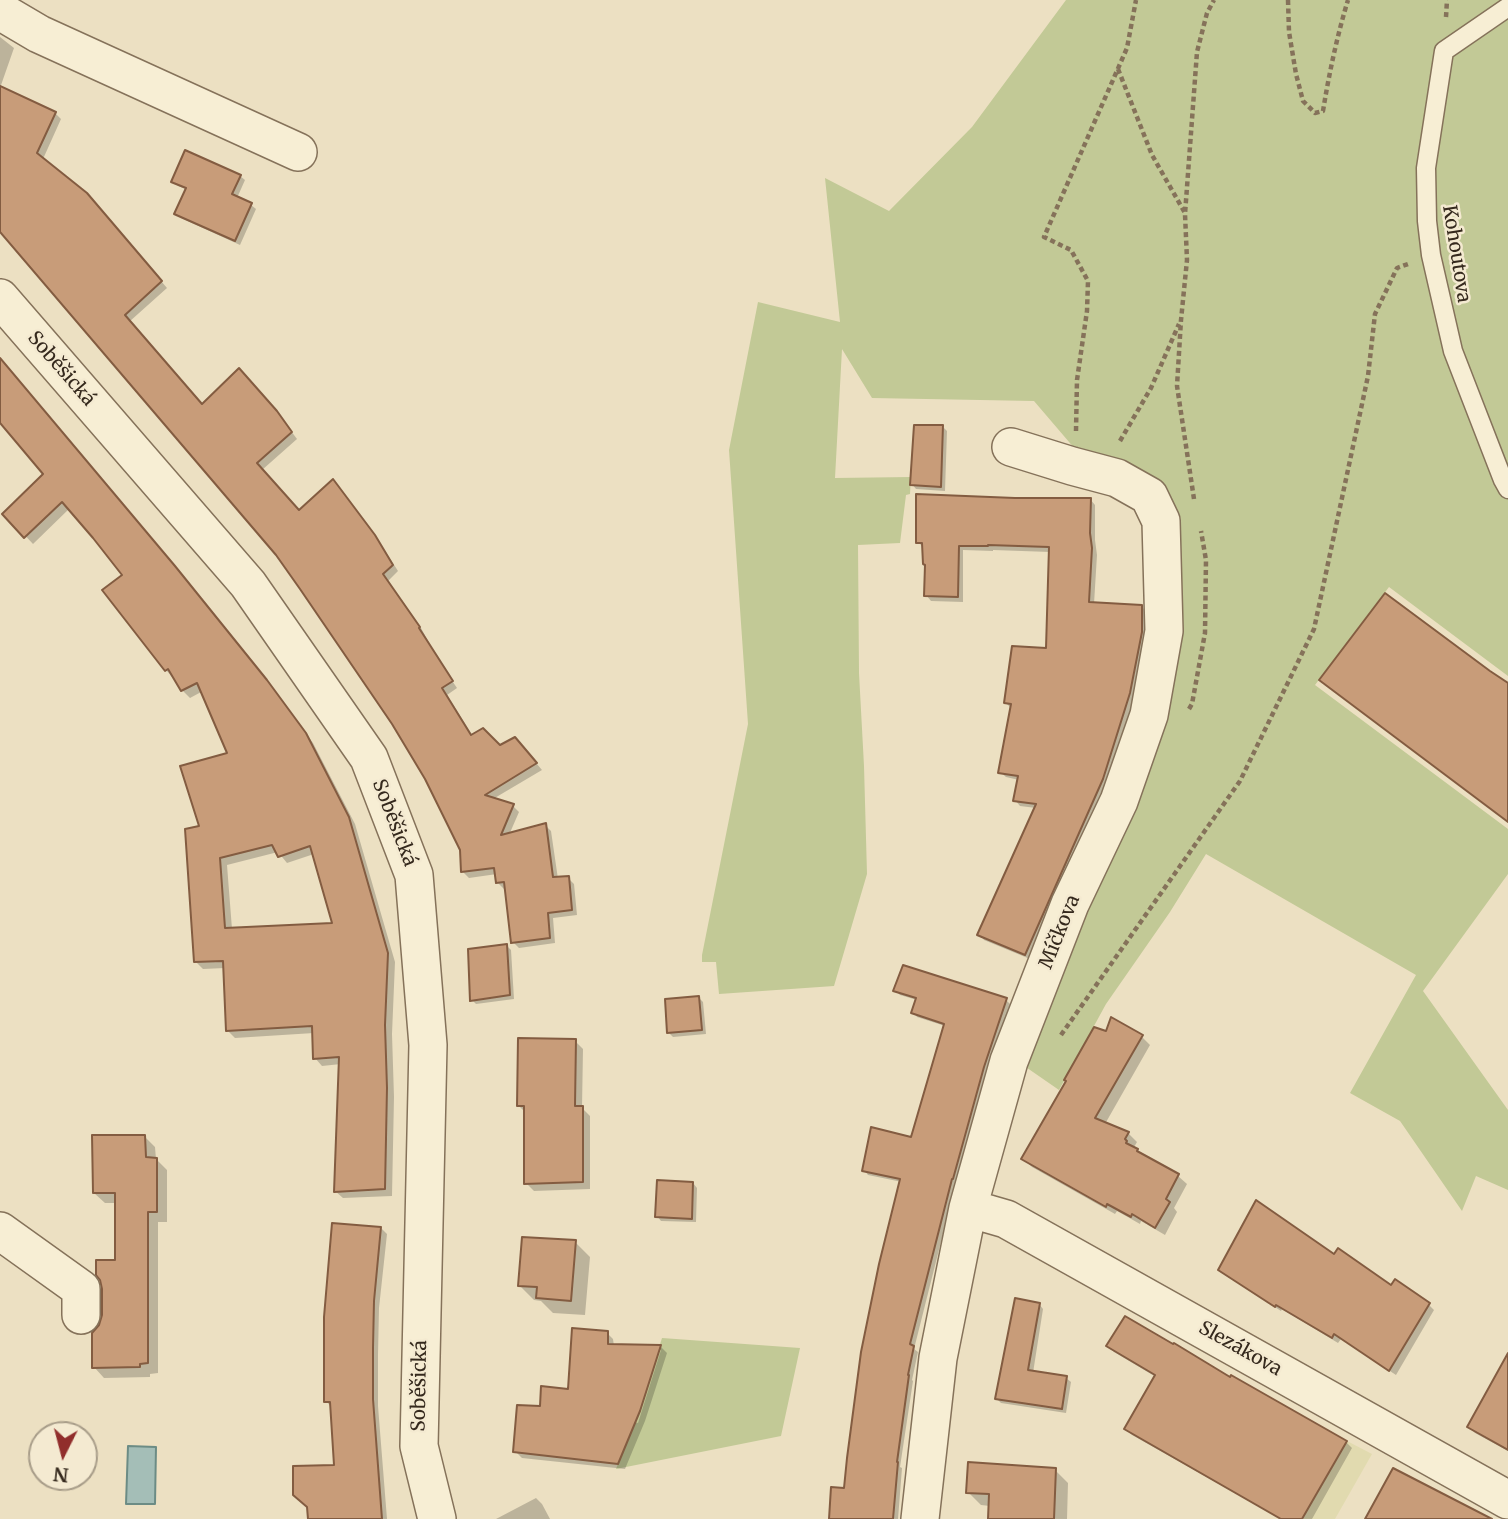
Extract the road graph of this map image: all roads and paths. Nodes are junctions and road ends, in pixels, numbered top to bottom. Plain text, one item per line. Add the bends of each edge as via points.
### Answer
1 (1136, 0) edge
2 (1214, 0) edge
3 (1288, 0) edge
4 (1348, 0) edge
5 (1508, 7) edge
6 (0, 11) edge
7 (1118, 69) junction
8 (298, 152) dead end
9 (1432, 255) junction
10 (0, 298) edge
11 (1181, 320) dead end
12 (1011, 447) dead end
13 (1086, 470) junction
14 (1508, 489) edge
15 (1009, 1061) junction
16 (968, 1208) junction
17 (0, 1231) edge
18 (81, 1315) dead end
19 (1508, 1500) edge
20 (437, 1519) edge
21 (920, 1519) edge

1 - 7 path
2 - 7 path via 1197,52 1185,214 1153,155
3 - 4 path via 1296,74 1303,101 1315,113 1323,111
5 - 9 lane, Kohoutova via 1444,51 1426,168
6 - 8 street via 39,34
7 - 13 path via 1044,237 1071,250 1088,281 1077,380 1077,416
9 - 14 lane, Kohoutova via 1453,351
9 - 15 path via 1397,268 1375,314 1368,376 1314,629 1240,782 1054,1044
10 - 20 street, Soběšická via 248,584 369,758 414,875 428,1045 419,1446
11 - 13 path via 1128,429
12 - 13 street, Míčkova
13 - 15 street, Míčkova via 1117,478 1149,496 1161,521 1164,631 1149,715 1119,801 1070,904
15 - 16 street, Míčkova
16 - 19 street, Slezákova via 1006,1219
16 - 21 street, Míčkova via 937,1358
17 - 18 street via 81,1289

